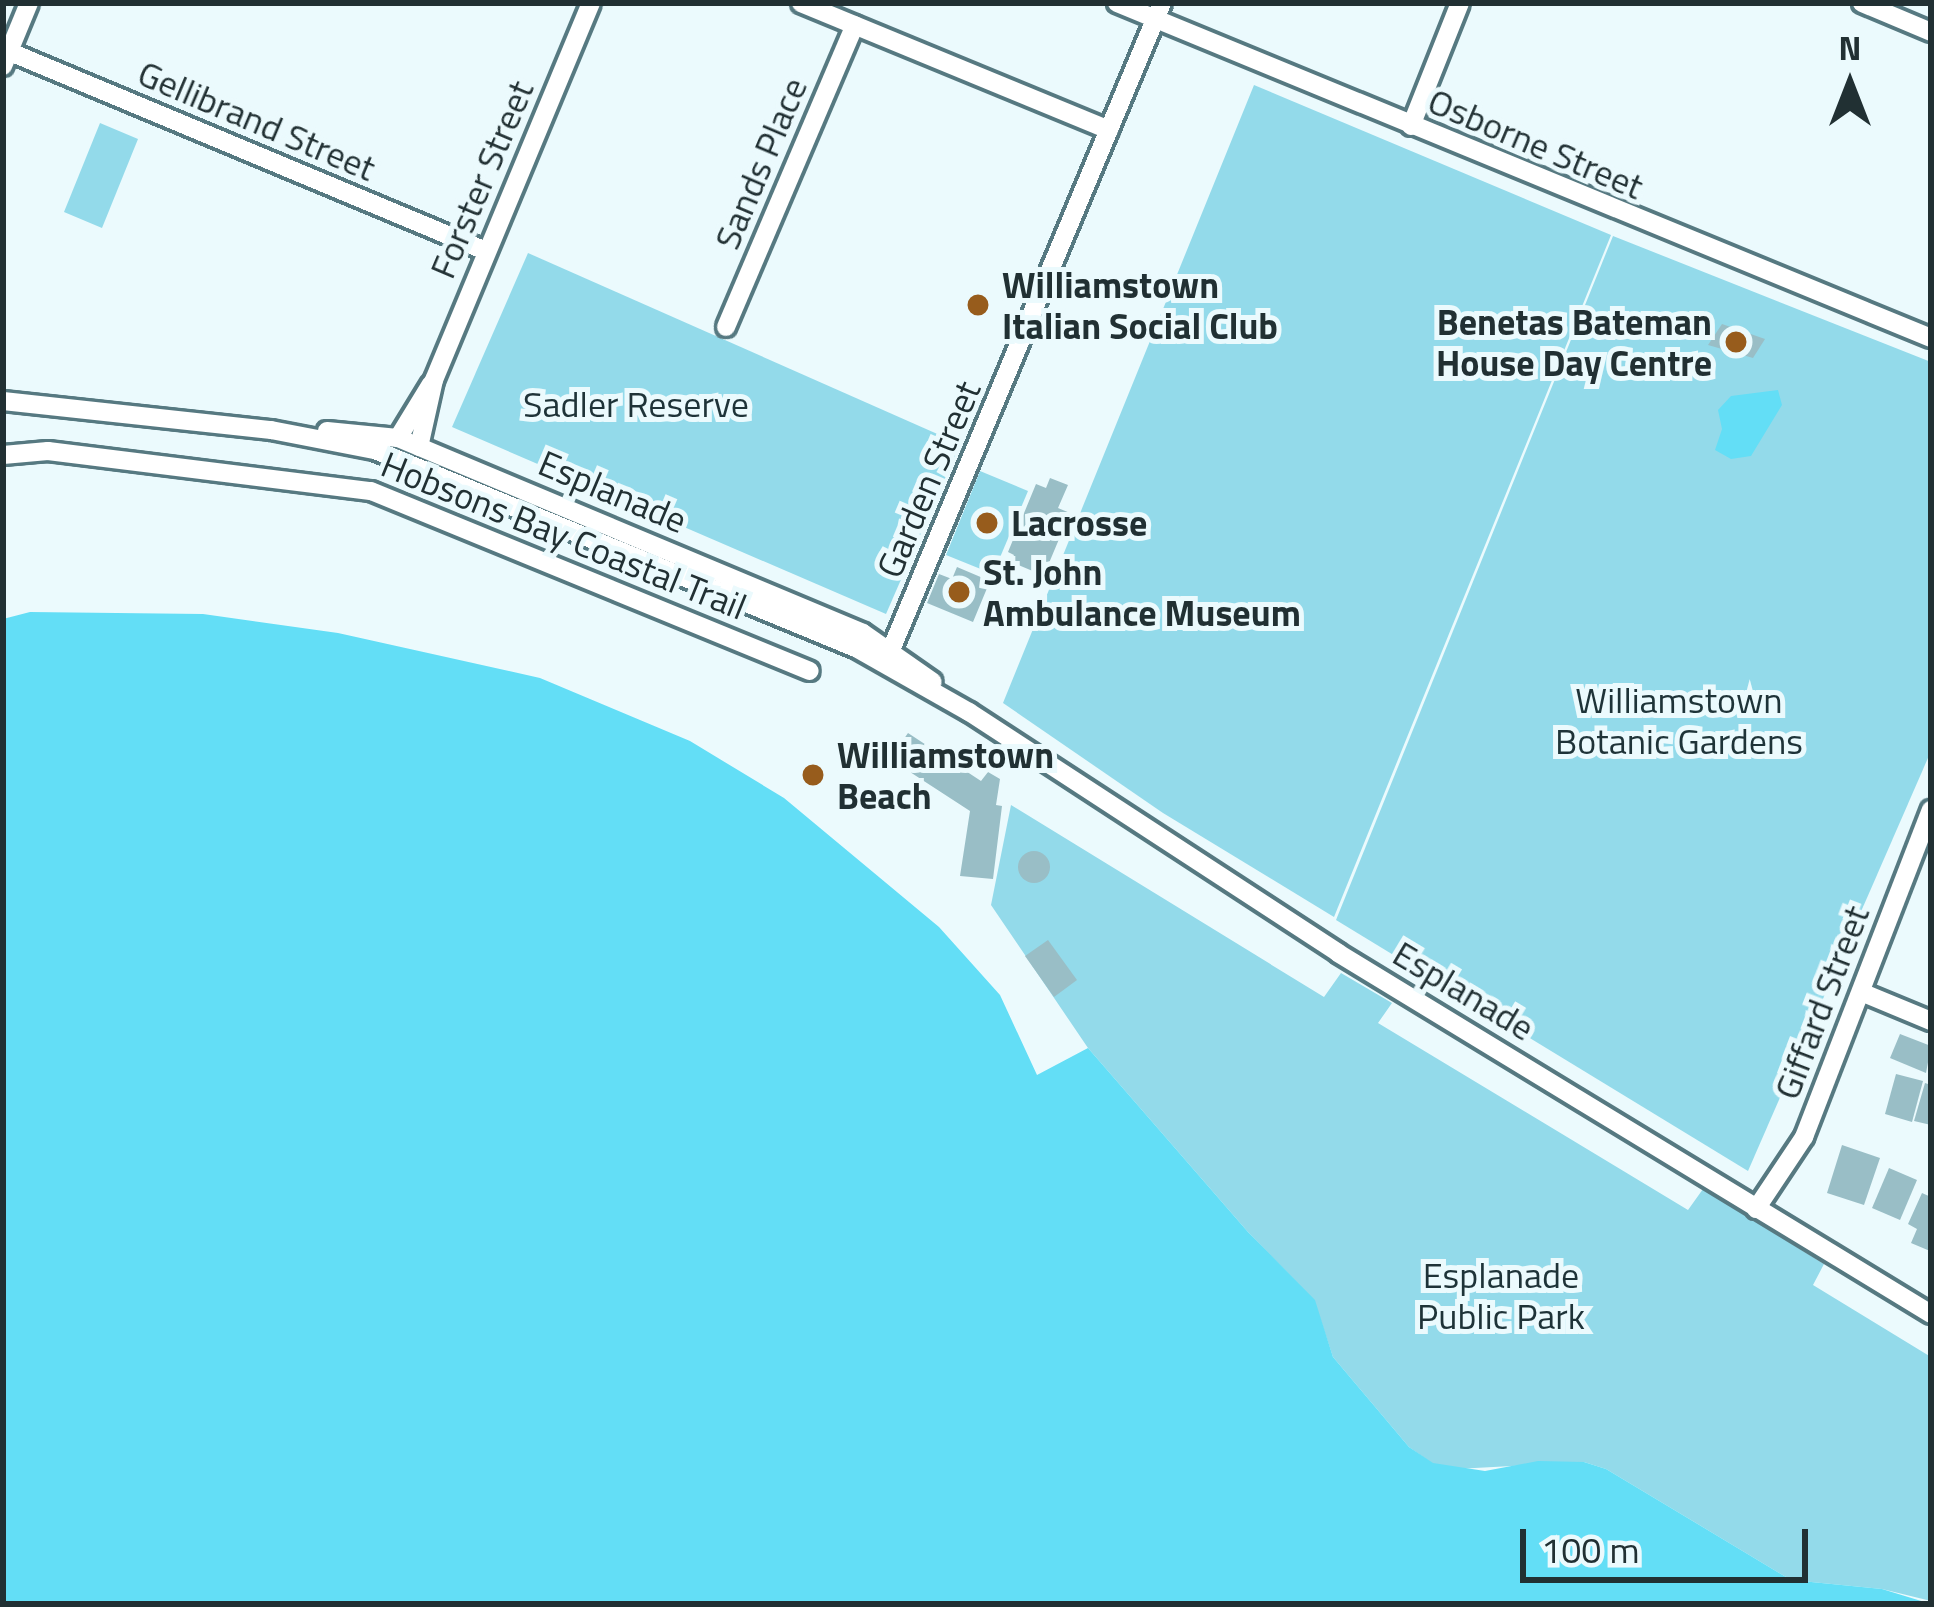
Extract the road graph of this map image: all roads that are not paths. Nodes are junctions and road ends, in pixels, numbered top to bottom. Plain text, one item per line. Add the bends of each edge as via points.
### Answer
1 (29, 3) edge
2 (591, 3) edge
3 (801, 3) edge
4 (1117, 3) edge
5 (1460, 3) edge
6 (1862, 3) edge
7 (1159, 11) edge
8 (855, 25) junction
9 (1931, 32) edge
10 (5, 56) edge
11 (1412, 126) junction
12 (1109, 130) junction
13 (486, 251) junction
14 (726, 327) dead end
15 (1931, 338) edge
16 (3, 401) edge
17 (409, 447) junction
18 (3, 454) edge
19 (889, 656) junction
20 (810, 671) dead end
21 (1931, 810) edge
22 (1862, 992) junction
23 (1931, 1021) edge
24 (1756, 1209) junction
25 (1931, 1314) edge

1 - 10 street
2 - 13 street, Forster Street
3 - 8 street
4 - 7 street, Osborne Street
5 - 11 street
6 - 9 street
7 - 11 street, Osborne Street
7 - 12 street, Garden Street
8 - 12 street
8 - 14 street, Sands Place
10 - 13 street, Gellibrand Street
11 - 15 street, Osborne Street
12 - 19 street, Garden Street
13 - 17 street, Forster Street
16 - 17 street, Esplanade via 271,430 367,431
17 - 19 street, Esplanade
18 - 20 street, Hobsons Bay Coastal Trail via 48,451 371,490
19 - 24 street, Esplanade via 1181,854
21 - 22 street, Giffard Street
22 - 23 street
22 - 24 street, Giffard Street via 1804,1138
24 - 25 street, Esplanade

